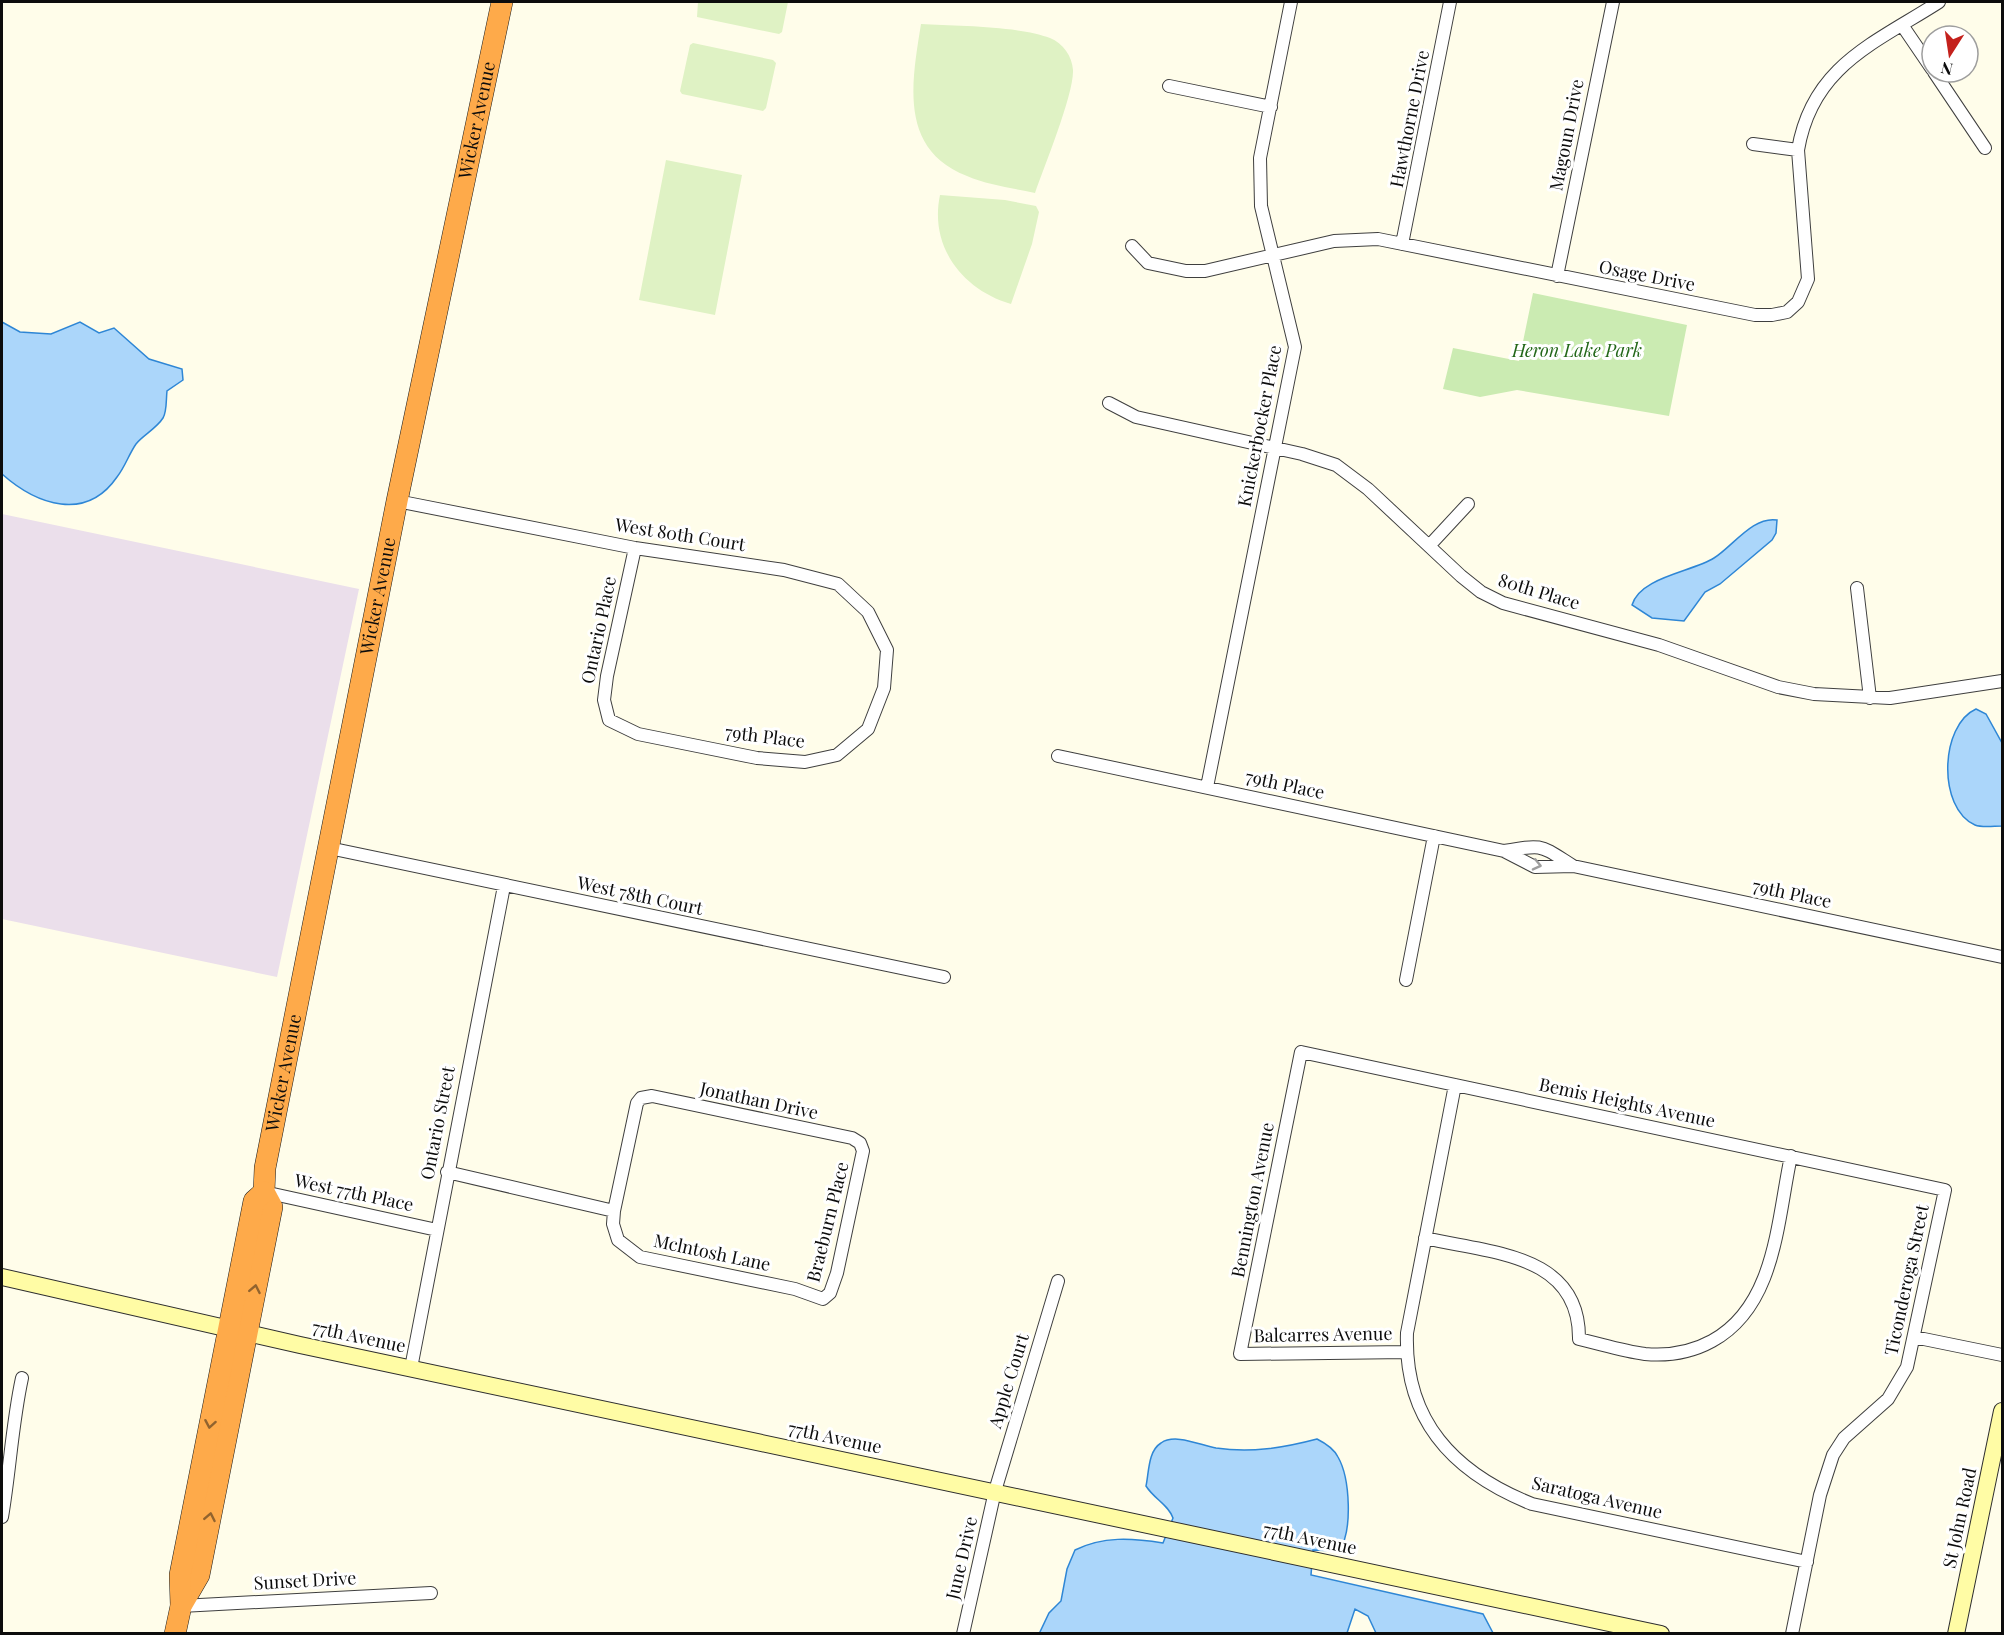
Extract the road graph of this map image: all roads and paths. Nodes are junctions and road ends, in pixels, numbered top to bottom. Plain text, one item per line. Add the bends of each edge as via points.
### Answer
1 (502, 2) edge
2 (1291, 2) edge
3 (1450, 2) edge
4 (1613, 2) edge
5 (1939, 2) edge
6 (1902, 25) junction
7 (1920, 52) edge
8 (1942, 84) edge
9 (1169, 86) dead end
10 (1270, 107) junction
11 (1753, 144) dead end
12 (1985, 148) dead end
13 (1798, 150) junction
14 (1402, 244) junction
15 (1132, 246) dead end
16 (1274, 257) junction
17 (1557, 276) junction
18 (1109, 403) dead end
19 (1275, 448) junction
20 (397, 501) junction
21 (1468, 504) dead end
22 (1429, 546) junction
23 (635, 548) junction
24 (1857, 588) dead end
25 (2002, 681) edge
26 (884, 688) joint
27 (1870, 698) junction
28 (609, 720) joint
29 (1058, 756) dead end
30 (1207, 787) junction
31 (1434, 836) junction
32 (329, 848) junction
33 (1504, 851) junction
34 (1573, 866) junction
35 (504, 886) junction
36 (2002, 957) edge
37 (944, 977) dead end
38 (1406, 980) dead end
39 (1301, 1052) joint
40 (1455, 1085) junction
41 (863, 1151) joint
42 (1791, 1156) junction
43 (447, 1172) junction
44 (1945, 1190) joint
45 (264, 1192) junction
46 (614, 1211) junction
47 (436, 1230) junction
48 (1425, 1238) junction
49 (2, 1277) edge
50 (1058, 1281) dead end
51 (823, 1299) joint
52 (237, 1331) junction
53 (1914, 1337) junction
54 (1407, 1352) junction
55 (1240, 1354) joint
56 (2002, 1355) edge
57 (411, 1368) junction
58 (22, 1378) dead end
59 (2002, 1411) edge
60 (995, 1491) junction
61 (2, 1517) edge
62 (1807, 1562) junction
63 (431, 1593) dead end
64 (181, 1606) junction
65 (176, 1634) edge
66 (963, 1634) edge
67 (1660, 1634) edge
68 (1792, 1634) edge
69 (1956, 1634) edge

1 - 20 highway, Wicker Avenue
2 - 10 street, Knickerbocker Place
3 - 14 street, Hawthorne Drive
4 - 17 street, Magoun Drive
5 - 6 street, Osage Drive
6 - 7 street
6 - 13 street, Osage Drive via 1844,63 1824,84 1802,128
8 - 12 street
9 - 10 street
10 - 16 street, Knickerbocker Place via 1260,158 1260,182 1261,206
11 - 13 street
13 - 17 street, Osage Drive via 1808,279 1798,302 1787,312 1755,315
14 - 16 street, Osage Drive via 1354,238
14 - 17 street, Osage Drive
15 - 16 street, Osage Drive via 1148,263 1186,271 1224,269
16 - 19 street, Knickerbocker Place via 1295,347
18 - 19 street, 80th Place via 1136,417
19 - 22 street, 80th Place via 1335,465 1368,489
19 - 30 street, Knickerbocker Place
20 - 23 street, West 80th Court
20 - 32 highway, Wicker Avenue
21 - 22 street
22 - 27 street, 80th Place via 1481,592 1503,603 1659,645 1778,687
23 - 26 street, West 80th Court via 784,570 838,584 868,612 886,650
23 - 28 street, Ontario Place via 607,676 604,700
24 - 27 street
25 - 27 street, 80th Place via 1915,696
26 - 28 street, 79th Place via 868,729 837,755 805,762 757,758 638,734
29 - 30 street, 79th Place
30 - 31 street, 79th Place
31 - 33 street, 79th Place
31 - 38 street
32 - 35 street, West 78th Court
32 - 45 highway, Wicker Avenue via 265,1168
33 -> 34 street, 79th Place via 1535,867
33 - 34 street, 79th Place via 1537,845
34 - 36 street, 79th Place
35 - 37 street, West 78th Court
35 - 43 street, Ontario Street
39 - 40 street, Bemis Heights Avenue
39 - 55 street, Bennington Avenue
40 - 42 street, Bemis Heights Avenue
40 - 48 street, Saratoga Avenue
41 - 46 street, Jonathan Drive via 852,1138 652,1096 641,1098
41 - 51 street, Braeburn Place via 837,1273 830,1293
42 - 44 street, Bemis Heights Avenue
42 - 48 street via 1766,1276 1754,1303 1725,1334 1692,1350 1646,1354 1579,1339 1576,1308 1569,1292 1553,1275 1533,1263
43 - 46 street
43 - 47 street, Ontario Street
44 - 53 street, Ticonderoga Street
45 - 47 street, West 77th Place
45 - 52 highway, Wicker Avenue via 254,1201
46 - 51 street, Mclntosh Lane via 618,1240 640,1257 795,1289
47 - 57 street, Ontario Street
48 - 54 street, Saratoga Avenue via 1410,1310
49 - 52 street, 77th Avenue
50 - 60 street, Apple Court
52 - 57 street, 77th Avenue
52 - 64 highway, Wicker Avenue via 199,1575
53 - 56 street
53 - 62 street, Ticonderoga Street via 1898,1385 1844,1438 1833,1455 1824,1477
54 - 55 street, Balcarres Avenue
54 - 62 street, Saratoga Avenue via 1416,1399 1434,1434 1448,1452 1498,1490 1532,1504
57 - 60 street, 77th Avenue
58 - 61 street
59 - 69 street, St John Road
60 - 66 street, June Drive
60 - 67 street, 77th Avenue
62 - 68 street, Ticonderoga Street
63 - 64 street, Sunset Drive
64 - 65 highway, Wicker Avenue

